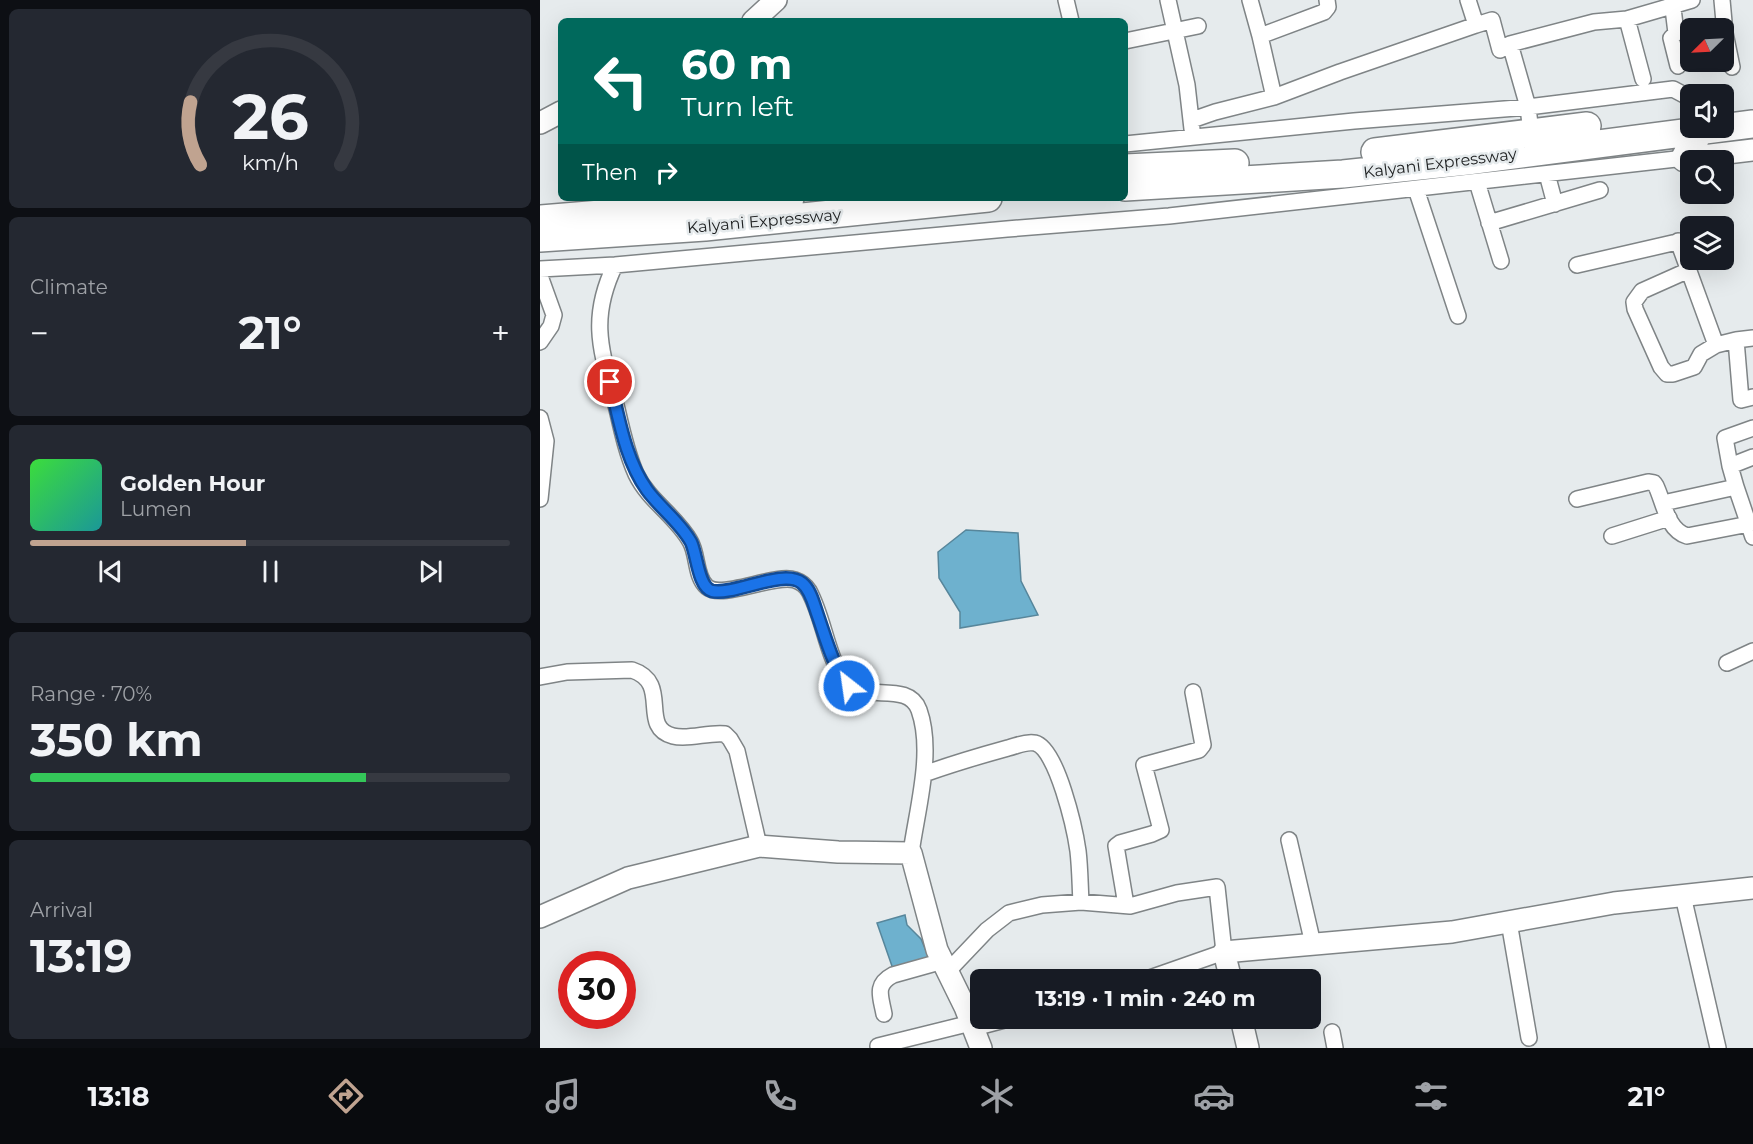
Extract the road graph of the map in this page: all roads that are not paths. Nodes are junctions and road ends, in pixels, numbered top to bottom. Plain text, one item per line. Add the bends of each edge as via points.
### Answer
1 (776, 0) edge
2 (1066, 0) edge
3 (1168, 0) edge
4 (1250, 0) edge
5 (1327, 0) edge
6 (1468, 0) edge
7 (1692, 0) edge
8 (1722, 0) edge
9 (1672, 3) edge
10 (756, 18) edge
11 (1070, 18) edge
12 (1724, 18) edge
13 (1627, 20) junction
14 (1476, 25) junction
15 (1198, 26) dead end
16 (1175, 32) junction
17 (1260, 36) junction
18 (1128, 40) edge
19 (1510, 44) junction
20 (1678, 66) dead end
21 (1643, 80) dead end
22 (1680, 93) edge
23 (1274, 97) junction
24 (1753, 106) edge
25 (1734, 109) edge
26 (558, 114) edge
27 (1192, 120) junction
28 (1530, 120) junction
29 (1680, 122) edge
30 (540, 123) edge
31 (1734, 123) edge
32 (1753, 124) edge
33 (1680, 125) edge
34 (1191, 138) junction
35 (1128, 144) edge
36 (1753, 150) edge
37 (1734, 152) edge
38 (1680, 159) edge
39 (1128, 168) edge
40 (1548, 174) junction
41 (1477, 182) junction
42 (1128, 187) edge
43 (1416, 189) junction
44 (1600, 190) dead end
45 (726, 201) edge
46 (959, 201) edge
47 (684, 203) edge
48 (1555, 204) junction
49 (540, 219) edge
50 (1489, 223) junction
51 (540, 238) edge
52 (1680, 241) edge
53 (1501, 261) dead end
54 (615, 265) junction
55 (1577, 265) dead end
56 (540, 269) edge
57 (1689, 270) joint
58 (540, 276) edge
59 (1458, 316) dead end
60 (1753, 338) edge
61 (1736, 340) junction
62 (540, 342) edge
63 (1716, 345) junction
64 (1753, 398) edge
65 (540, 418) edge
66 (1753, 428) edge
67 (1753, 457) edge
68 (1730, 466) junction
69 (1736, 487) junction
70 (540, 499) edge
71 (1577, 500) dead end
72 (1663, 502) junction
73 (1669, 518) junction
74 (1751, 530) edge
75 (1612, 536) dead end
76 (1753, 651) edge
77 (1727, 663) dead end
78 (540, 677) edge
79 (1193, 692) dead end
80 (924, 774) junction
81 (1289, 840) dead end
82 (759, 846) junction
83 (911, 853) junction
84 (1753, 888) edge
85 (1683, 896) junction
86 (1081, 902) junction
87 (1126, 905) junction
88 (540, 917) edge
89 (1509, 922) junction
90 (1313, 944) junction
91 (1224, 952) junction
92 (945, 966) junction
93 (1175, 969) edge
94 (1228, 969) edge
95 (884, 1014) dead end
96 (993, 1029) edge
97 (1244, 1029) edge
98 (1332, 1032) dead end
99 (978, 1038) edge
100 (1529, 1038) dead end
101 (878, 1046) dead end
102 (1248, 1048) edge
103 (1335, 1048) edge
104 (1718, 1048) edge

1 - 10 street
2 - 11 street
3 - 16 street
4 - 17 street
5 - 17 street via 1324,12
6 - 14 street
7 - 9 street
8 - 12 street
9 - 13 street
9 - 20 street via 1676,33 1671,38
13 - 19 street via 1594,22
13 - 21 street
14 - 19 street via 1492,20 1500,50
14 - 23 street
15 - 16 street
16 - 18 street
16 - 27 street
17 - 23 street
19 - 28 street
22 - 28 street via 1673,89
23 - 27 street
24 - 25 highway
26 - 30 street
27 - 34 street
28 - 29 highway, Kalyani Expressway
28 - 34 street via 1354,121
28 - 39 highway, Kalyani Expressway via 1345,155
31 - 32 highway, Kalyani Expressway
33 - 42 highway, Kalyani Expressway via 1467,161 1365,172
34 - 35 street
36 - 37 street
38 - 40 street
40 - 41 street
40 - 48 street
41 - 43 street
41 - 50 street
43 - 54 street via 1169,216
43 - 59 street
44 - 48 street
45 - 47 highway, Kalyani Expressway
46 - 51 highway, Kalyani Expressway via 705,227
47 - 49 highway, Kalyani Expressway
48 - 50 street
50 - 53 street
52 - 55 street
54 - 56 street
54 - 80 street via 603,294 599,341 637,475 692,544 702,580 712,591 777,580 794,579 802,583 849,686 860,692 891,693 914,701 923,725
57 - 63 street
57 - 63 street via 1642,291 1634,302 1635,309 1667,374 1694,367 1701,354
58 - 62 street via 554,315
60 - 61 street
61 - 63 street
61 - 64 street via 1741,400
65 - 70 street via 546,441
66 - 68 street via 1725,438
67 - 68 street
68 - 69 street
69 - 72 street
69 - 74 street
71 - 72 street via 1648,482 1654,483
72 - 73 street
73 - 74 street via 1674,529 1687,536
73 - 75 street
76 - 77 street
78 - 82 street via 567,672 642,673 653,688 655,716 665,733 674,737 725,734 737,752
79 - 87 street via 1203,745 1199,750 1144,765 1161,830 1116,846
80 - 83 street
80 - 86 street via 1022,743 1039,744 1057,775 1074,824
81 - 90 street
82 - 83 street
82 - 88 street via 628,878
83 - 92 street via 937,950
84 - 85 street
85 - 89 street via 1614,903
85 - 104 street
86 - 87 street
86 - 92 street via 1042,905 1010,913
87 - 91 street via 1217,888
89 - 90 street via 1452,932
89 - 100 street
90 - 91 street
91 - 93 street
91 - 94 street
92 - 95 street via 885,979 880,990
92 - 99 street
96 - 99 street
97 - 102 street
98 - 103 street
99 - 101 street via 971,1023

